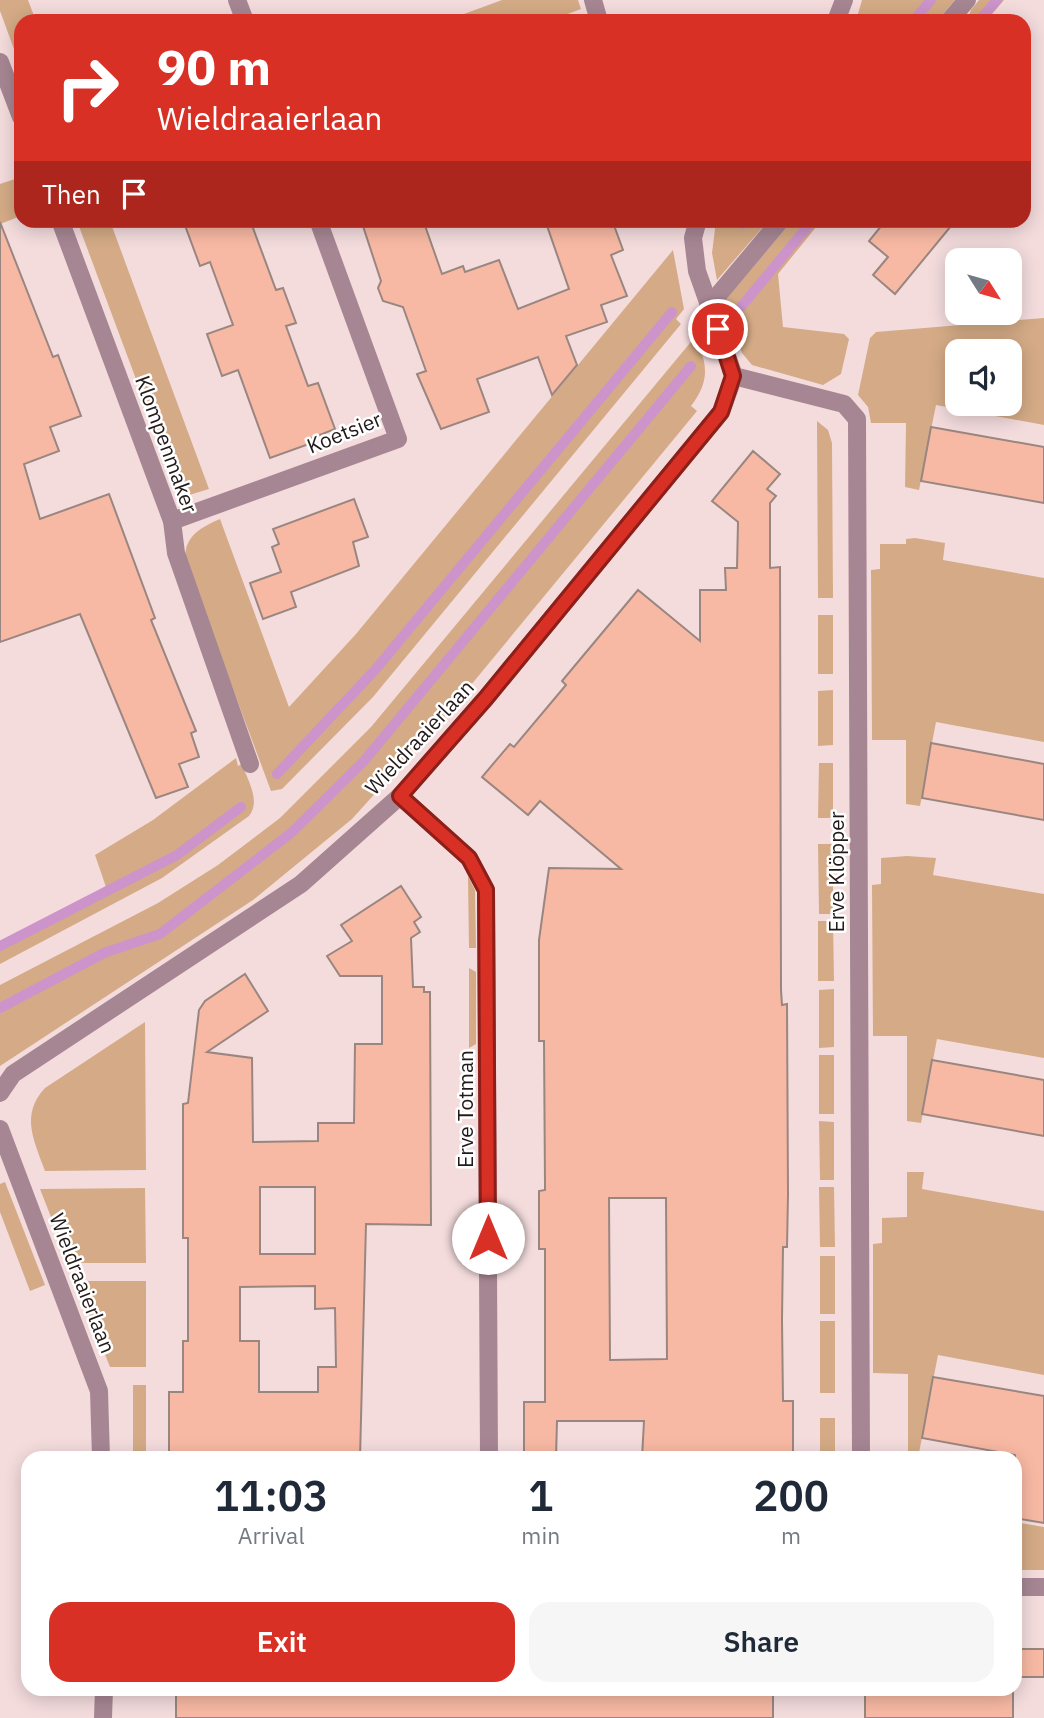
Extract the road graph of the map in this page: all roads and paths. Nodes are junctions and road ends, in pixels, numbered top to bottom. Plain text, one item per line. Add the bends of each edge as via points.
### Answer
1 (967, 0) edge
2 (955, 14) edge
3 (0, 62) edge
4 (14, 99) edge
5 (63, 228) edge
6 (321, 228) edge
7 (696, 228) edge
8 (774, 228) edge
9 (708, 307) junction
10 (733, 376) junction
11 (172, 521) junction
12 (250, 764) dead end
13 (400, 796) junction
14 (0, 1093) edge
15 (0, 1129) edge
16 (101, 1451) edge
17 (489, 1451) edge
18 (861, 1451) edge
19 (1022, 1587) edge
20 (1044, 1587) edge
21 (104, 1696) edge
22 (103, 1718) edge

1 - 2 street
3 - 4 street
5 - 11 street, Klompenmaker
6 - 11 street, Koetsier via 398,439
7 - 9 street via 697,271
8 - 9 street
9 - 10 street
10 - 13 street, Wieldraaierlaan via 721,412
10 - 18 street, Erve Klöpper via 845,404 857,419
11 - 12 street, Klompenmaker via 176,553
13 - 14 street, Wieldraaierlaan via 301,884 13,1074
13 - 17 street, Erve Totman via 469,858 486,890
15 - 16 street, Wieldraaierlaan via 99,1391
19 - 20 street
21 - 22 street

